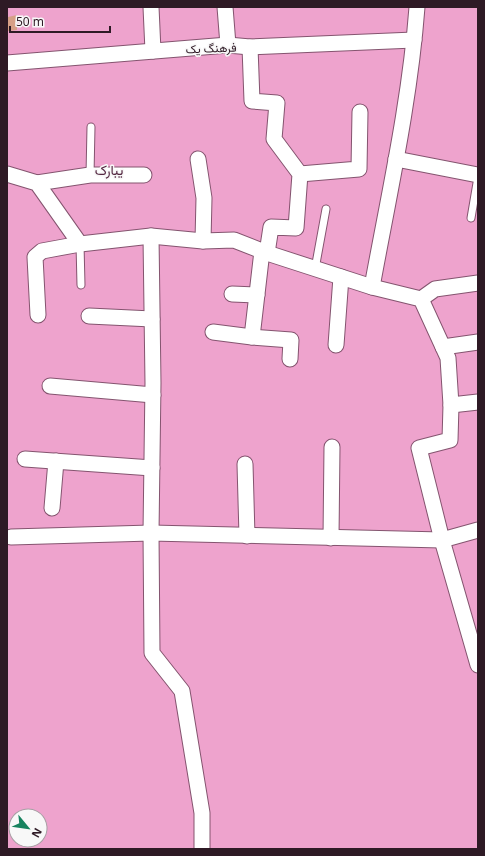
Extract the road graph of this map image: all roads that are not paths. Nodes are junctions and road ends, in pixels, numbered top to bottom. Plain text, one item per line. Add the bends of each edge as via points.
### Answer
1 (151, 7) edge
2 (225, 7) edge
3 (417, 7) edge
4 (414, 40) junction
5 (228, 45) junction
6 (250, 48) junction
7 (154, 51) junction
8 (7, 64) edge
9 (360, 112) dead end
10 (91, 127) dead end
11 (198, 159) dead end
12 (396, 159) junction
13 (7, 174) edge
14 (300, 174) junction
15 (90, 175) junction
16 (144, 175) dead end
17 (478, 176) edge
18 (37, 183) junction
19 (326, 209) dead end
20 (471, 218) dead end
21 (151, 236) junction
22 (203, 241) junction
23 (80, 244) junction
24 (264, 252) junction
25 (315, 269) junction
26 (341, 277) junction
27 (478, 283) edge
28 (81, 285) dead end
29 (372, 287) junction
30 (232, 294) dead end
31 (257, 295) junction
32 (421, 299) junction
33 (38, 315) dead end
34 (89, 316) dead end
35 (152, 319) junction
36 (213, 332) dead end
37 (252, 337) junction
38 (478, 342) edge
39 (336, 345) dead end
40 (442, 346) junction
41 (290, 359) dead end
42 (50, 386) dead end
43 (153, 395) junction
44 (478, 402) edge
45 (451, 405) junction
46 (332, 447) dead end
47 (25, 459) dead end
48 (56, 461) junction
49 (245, 464) dead end
50 (152, 468) junction
51 (52, 508) dead end
52 (478, 530) edge
53 (151, 534) junction
54 (11, 536) dead end
55 (247, 536) junction
56 (332, 538) junction
57 (442, 540) junction
58 (478, 665) edge
59 (202, 849) edge

1 - 7 street
2 - 5 street
3 - 4 street
4 - 6 street, فرهنگ یک
4 - 12 street
5 - 6 street, فرهنگ یک
5 - 7 street, فرهنگ یک
6 - 14 street via 252,101 277,102 274,139
7 - 8 street, فرهنگ یک
9 - 14 street via 359,169
10 - 15 lane
11 - 22 street via 204,198
12 - 17 street
12 - 29 street
13 - 18 street
14 - 24 street via 296,228 270,227
15 - 16 street
15 - 18 street
17 - 20 lane
18 - 23 street
19 - 25 lane
21 - 22 street
21 - 23 street
21 - 35 street
22 - 24 street via 234,240
23 - 28 lane
23 - 33 street via 42,251 35,257
24 - 25 street
24 - 31 street
25 - 26 street
26 - 29 street
26 - 39 street
27 - 32 street via 435,289
29 - 32 street
30 - 31 street
31 - 37 street
32 - 40 street
34 - 35 street
35 - 43 street
36 - 37 street
37 - 41 street via 291,340
38 - 40 street
40 - 45 street via 448,358
42 - 43 street
43 - 50 street
44 - 45 street
45 - 57 street via 450,440 419,448
46 - 56 street
47 - 48 street
48 - 50 street
48 - 51 street
49 - 55 street
50 - 53 street
52 - 57 street
53 - 54 street
53 - 55 street
53 - 59 street via 152,653 182,691 202,813
55 - 56 street
56 - 57 street
57 - 58 street

